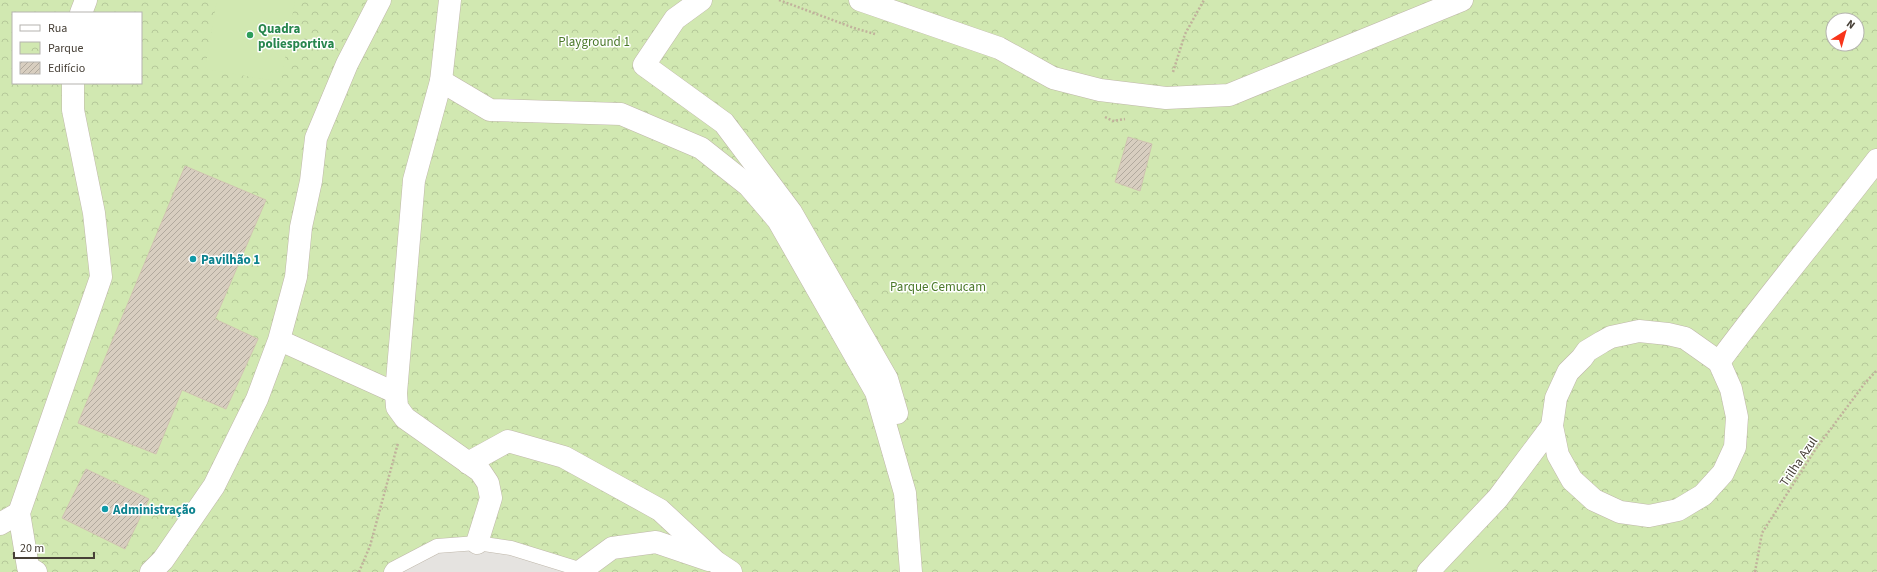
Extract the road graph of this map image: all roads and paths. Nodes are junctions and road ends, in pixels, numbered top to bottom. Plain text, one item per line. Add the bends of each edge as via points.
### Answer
1 (86, 0) edge
2 (380, 0) edge
3 (450, 0) edge
4 (701, 0) edge
5 (860, 0) edge
6 (1204, 0) edge
7 (1462, 0) edge
8 (81, 12) edge
9 (441, 81) junction
10 (73, 84) edge
11 (1166, 98) junction
12 (1877, 160) edge
13 (279, 340) junction
14 (1719, 362) junction
15 (1877, 370) edge
16 (396, 392) junction
17 (405, 418) junction
18 (1552, 426) junction
19 (468, 463) junction
20 (19, 513) junction
21 (0, 524) edge
22 (477, 543) junction
23 (723, 567) edge
24 (912, 569) edge
25 (582, 571) edge
26 (36, 572) edge
27 (151, 572) edge
28 (359, 572) edge
29 (391, 572) edge
30 (1428, 572) edge
31 (1755, 572) edge

1 - 8 street
2 - 13 street via 348,64 316,138 311,181 301,227 296,277
3 - 9 street
4 - 24 street via 675,19 644,65 724,123 791,212 887,379 918,489
5 - 11 street via 999,48 1053,78 1100,90
6 - 11 path via 1185,34
7 - 11 street via 1229,95
9 - 16 street via 414,180
9 - 24 street via 490,110 621,114 701,148 749,186 778,220 876,392 905,493
10 - 20 street via 73,110 94,213 101,277
12 - 14 street
13 - 16 street
13 - 27 street via 257,399 214,486 164,560
14 - 18 street via 1685,338 1668,334 1639,331 1611,337 1587,351 1568,372 1556,398
14 - 18 street via 1731,389 1737,417 1734,447 1723,474 1703,495 1678,510 1649,516 1620,512 1594,500 1572,480 1558,455
15 - 31 path, Trilha Azul via 1815,450 1762,533
16 - 17 street via 397,407
17 - 19 street
17 - 28 path via 370,546
18 - 30 street via 1498,498
19 - 22 street via 480,471 488,483 491,498
19 - 23 street via 508,441 564,457 660,510
20 - 21 street
20 - 26 street via 28,567
22 - 25 lane via 511,548
22 - 29 lane via 437,546
23 - 25 street via 656,542 612,548

